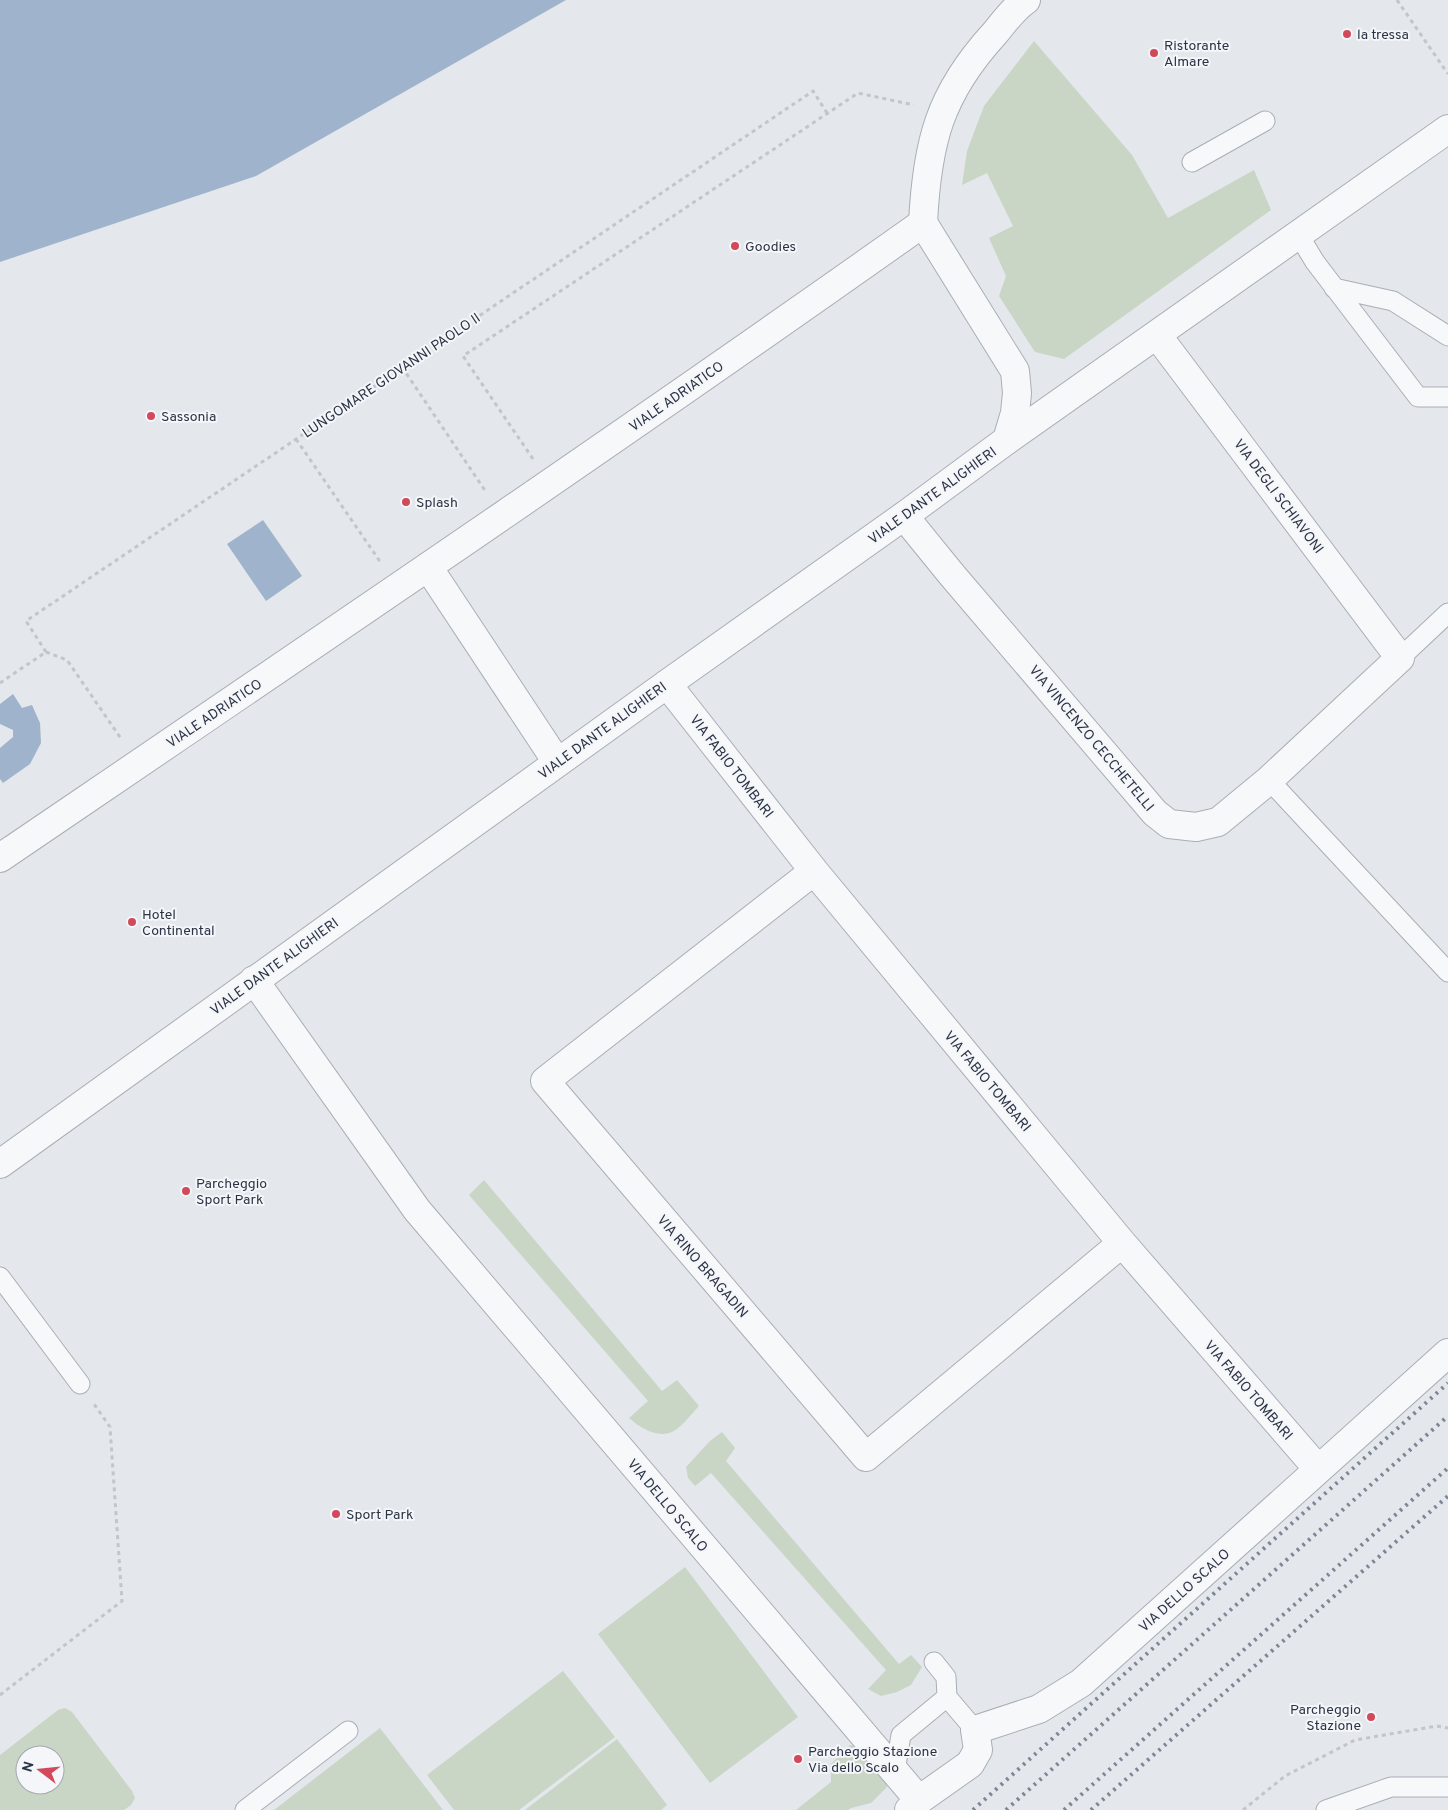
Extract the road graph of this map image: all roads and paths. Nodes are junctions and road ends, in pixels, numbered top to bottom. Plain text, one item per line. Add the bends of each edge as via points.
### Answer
1 (1026, 0) edge
2 (1397, 0) edge
3 (1448, 74) edge
4 (919, 106) dead end
5 (827, 113) junction
6 (1266, 121) dead end
7 (1448, 129) edge
8 (1192, 162) dead end
9 (923, 223) junction
10 (1298, 234) junction
11 (1334, 288) junction
12 (1157, 335) junction
13 (1448, 336) edge
14 (402, 367) junction
15 (1448, 397) edge
16 (296, 439) junction
17 (1007, 440) junction
18 (533, 459) dead end
19 (501, 516) junction
20 (904, 516) junction
21 (381, 564) dead end
22 (428, 567) junction
23 (1448, 613) edge
24 (46, 652) junction
25 (1400, 658) junction
26 (0, 682) edge
27 (667, 684) junction
28 (122, 740) dead end
29 (558, 762) junction
30 (1270, 780) junction
31 (0, 858) edge
32 (814, 871) junction
33 (1448, 972) edge
34 (254, 980) junction
35 (0, 1164) edge
36 (1122, 1243) junction
37 (0, 1277) edge
38 (1448, 1353) edge
39 (80, 1384) joint
40 (1318, 1469) junction
41 (934, 1662) dead end
42 (0, 1695) edge
43 (947, 1696) junction
44 (1448, 1728) edge
45 (975, 1730) junction
46 (348, 1731) dead end
47 (895, 1771) junction
48 (1448, 1787) edge
49 (914, 1805) edge
50 (245, 1810) edge
51 (1243, 1810) edge
52 (1326, 1810) edge

1 - 9 street via 975,55 956,83 932,143
2 - 3 path
4 - 5 path via 858,92
5 - 14 path, LUNGOMARE GIOVANNI PAOLO II via 813,91
5 - 18 path via 463,356
6 - 8 lane
7 - 10 street
9 - 17 street, VIALE DANTE ALIGHIERI via 1015,371 1015,413
9 - 19 street, VIALE ADRIATICO
10 - 11 lane
10 - 12 street
11 - 13 lane via 1393,301
11 - 15 lane via 1418,397
12 - 17 street
12 - 25 street, VIA DEGLI SCHIAVONI
14 - 16 path, LUNGOMARE GIOVANNI PAOLO II
14 - 19 path
16 - 21 path
16 - 24 path, LUNGOMARE GIOVANNI PAOLO II via 26,621
17 - 20 street, VIALE DANTE ALIGHIERI
19 - 22 street, VIALE ADRIATICO
20 - 27 street, VIALE DANTE ALIGHIERI
20 - 30 street, VIA VINCENZO CECCHETELLI via 1155,813 1169,824 1196,828 1218,822
22 - 29 street
22 - 31 street, VIALE ADRIATICO
23 - 25 lane
24 - 26 path
24 - 28 path via 67,660
25 - 30 street, VIA VINCENZO CECCHETELLI
27 - 29 street, VIALE DANTE ALIGHIERI
27 - 32 street, VIA FABIO TOMBARI
29 - 34 street, VIALE DANTE ALIGHIERI
30 - 33 lane
32 - 36 street, VIA FABIO TOMBARI
32 - 36 street, VIA RINO BRAGADIN via 545,1081 866,1457
34 - 35 street, VIALE DANTE ALIGHIERI
34 - 47 street, VIA DELLO SCALO via 417,1210
36 - 40 street, VIA FABIO TOMBARI
37 - 39 lane
38 - 40 street, VIA DELLO SCALO
39 - 42 path via 110,1427 122,1601
40 - 45 street, VIA DELLO SCALO via 1081,1683 1040,1710
41 - 43 lane via 946,1677
43 - 45 lane
43 - 47 lane via 901,1735
44 - 51 path via 1436,1726 1355,1740 1285,1776
45 - 49 street, VIA DELLO SCALO via 978,1750 970,1764
46 - 50 lane
47 - 49 street, VIA DELLO SCALO
48 - 52 lane via 1391,1787

